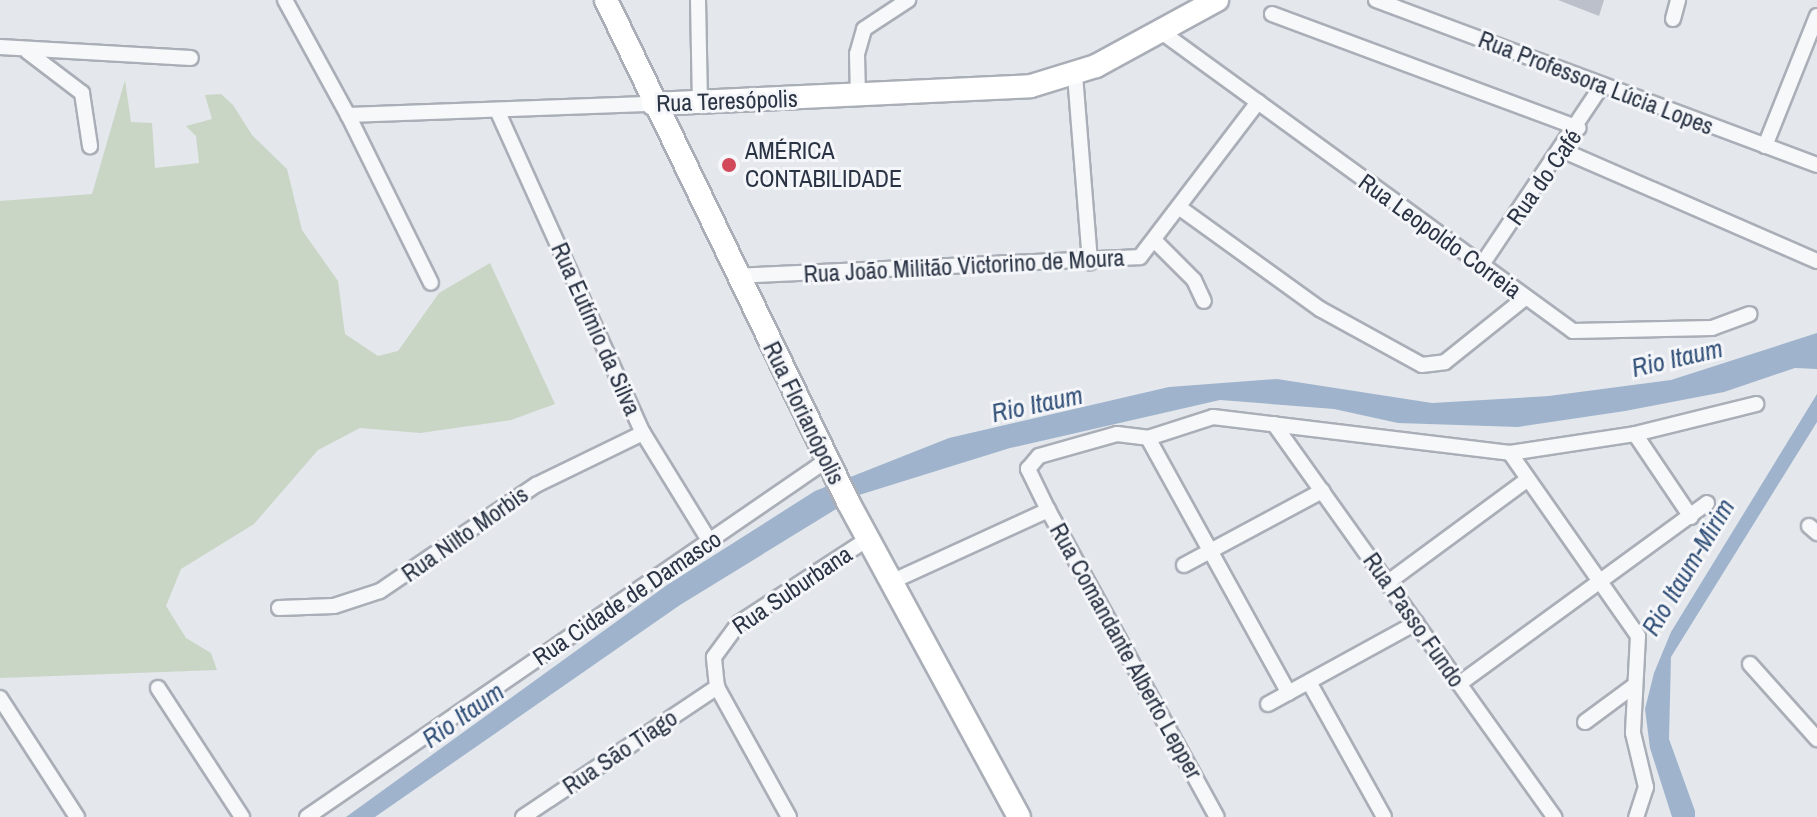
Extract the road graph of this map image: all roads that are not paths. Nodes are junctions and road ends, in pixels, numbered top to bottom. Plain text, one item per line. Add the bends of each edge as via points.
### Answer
1 (285, 0) edge
2 (606, 0) edge
3 (698, 0) edge
4 (908, 0) edge
5 (1217, 0) edge
6 (1376, 0) edge
7 (1678, 0) edge
8 (1272, 14) dead end
9 (1817, 16) edge
10 (1673, 19) dead end
11 (1163, 33) junction
12 (0, 47) edge
13 (27, 52) junction
14 (191, 58) dead end
15 (1075, 75) junction
16 (1602, 85) junction
17 (858, 96) junction
18 (700, 101) junction
19 (1258, 102) junction
20 (653, 104) junction
21 (497, 110) junction
22 (348, 115) junction
23 (1578, 128) junction
24 (90, 146) dead end
25 (1765, 146) junction
26 (1564, 151) junction
27 (1817, 165) edge
28 (1180, 208) junction
29 (1155, 241) junction
30 (1817, 261) edge
31 (1090, 262) junction
32 (1481, 266) junction
33 (736, 276) junction
34 (431, 283) dead end
35 (1525, 298) junction
36 (1204, 301) dead end
37 (1750, 314) dead end
38 (1756, 404) dead end
39 (1274, 424) junction
40 (643, 433) junction
41 (1635, 434) junction
42 (1148, 438) junction
43 (1510, 453) junction
44 (832, 470) junction
45 (1528, 479) junction
46 (1322, 491) junction
47 (1707, 503) dead end
48 (1048, 510) junction
49 (1691, 517) junction
50 (868, 539) junction
51 (710, 542) junction
52 (1211, 551) junction
53 (1184, 565) dead end
54 (891, 582) junction
55 (1387, 583) junction
56 (1600, 583) junction
57 (279, 608) dead end
58 (1416, 623) junction
59 (1750, 664) dead end
60 (1309, 682) junction
61 (1459, 684) junction
62 (1635, 685) junction
63 (717, 687) junction
64 (158, 688) dead end
65 (1289, 693) junction
66 (0, 698) edge
67 (1268, 704) dead end
68 (1585, 722) dead end
69 (1817, 739) edge
70 (783, 815) edge
71 (77, 817) edge
72 (242, 817) edge
73 (307, 817) edge
74 (523, 817) edge
75 (1019, 817) edge
76 (1217, 817) edge
77 (1384, 817) edge
78 (1554, 817) edge
79 (1636, 817) edge

1 - 22 street
2 - 20 main road, Rua Florianópolis
3 - 18 street
4 - 17 street via 864,29 857,54
5 - 11 main road, Rua Teresópolis
6 - 16 street, Rua Professora Lúcia Lopes
7 - 10 street
8 - 23 street
9 - 25 street
11 - 15 main road, Rua Teresópolis
11 - 19 street, Rua Leopoldo Correia
12 - 13 street
13 - 14 street via 141,50
13 - 24 street via 82,93
15 - 17 main road, Rua Teresópolis via 991,92
15 - 31 street
16 - 23 street, Rua do Café
16 - 25 street, Rua Professora Lúcia Lopes
17 - 18 main road, Rua Teresópolis
18 - 20 main road, Rua Teresópolis
19 - 28 street, Rua João Militão Victorino de Moura
19 - 32 street, Rua Leopoldo Correia
20 - 21 street, Rua Teresópolis
20 - 33 main road, Rua Florianópolis
21 - 22 street, Rua Teresópolis
21 - 40 street, Rua Eutímio da Silva
22 - 34 street
23 - 26 street, Rua do Café
25 - 27 street, Rua Professora Lúcia Lopes
26 - 30 street
26 - 32 street, Rua do Café
28 - 29 street, Rua João Militão Victorino de Moura
28 - 35 street via 1320,309 1422,365 1445,362
29 - 31 street, Rua João Militão Victorino de Moura via 1132,260
29 - 36 street
31 - 33 street, Rua João Militão Victorino de Moura
32 - 35 street, Rua Leopoldo Correia
33 - 44 main road, Rua Florianópolis
35 - 37 street, Rua Leopoldo Correia via 1573,331 1589,333 1721,327
38 - 41 street
39 - 42 street via 1213,417
39 - 43 street via 1409,446
39 - 46 street, Rua Passo Fundo
40 - 51 street, Rua Eutímio da Silva
40 - 57 street, Rua Nilto Morbis via 536,485 380,591 334,606
41 - 43 street
41 - 49 street
42 - 48 street via 1117,434 1032,460 1031,477
42 - 52 street
43 - 45 street
44 - 50 main road, Rua Florianópolis
44 - 51 street, Rua Cidade de Damasco
45 - 55 street
45 - 56 street
46 - 52 street
46 - 55 street, Rua Passo Fundo
47 - 49 street
48 - 54 street, Rua Comandante Alberto Lepper
48 - 76 street, Rua Comandante Alberto Lepper
49 - 56 street
50 - 54 main road, Rua Florianópolis
50 - 63 street, Rua Suburbana via 729,631 714,657
51 - 73 street, Rua Cidade de Damasco
52 - 53 street
52 - 65 street
54 - 75 main road, Rua Florianópolis
55 - 58 street, Rua Passo Fundo
56 - 61 street
56 - 62 street via 1638,636
58 - 60 street
58 - 61 street, Rua Passo Fundo
59 - 69 street
60 - 65 street
60 - 77 street
61 - 78 street, Rua Passo Fundo
62 - 68 street
62 - 79 street via 1633,733 1646,787
63 - 70 street
63 - 74 street, Rua São Tiago
64 - 72 street
65 - 67 street
66 - 71 street

